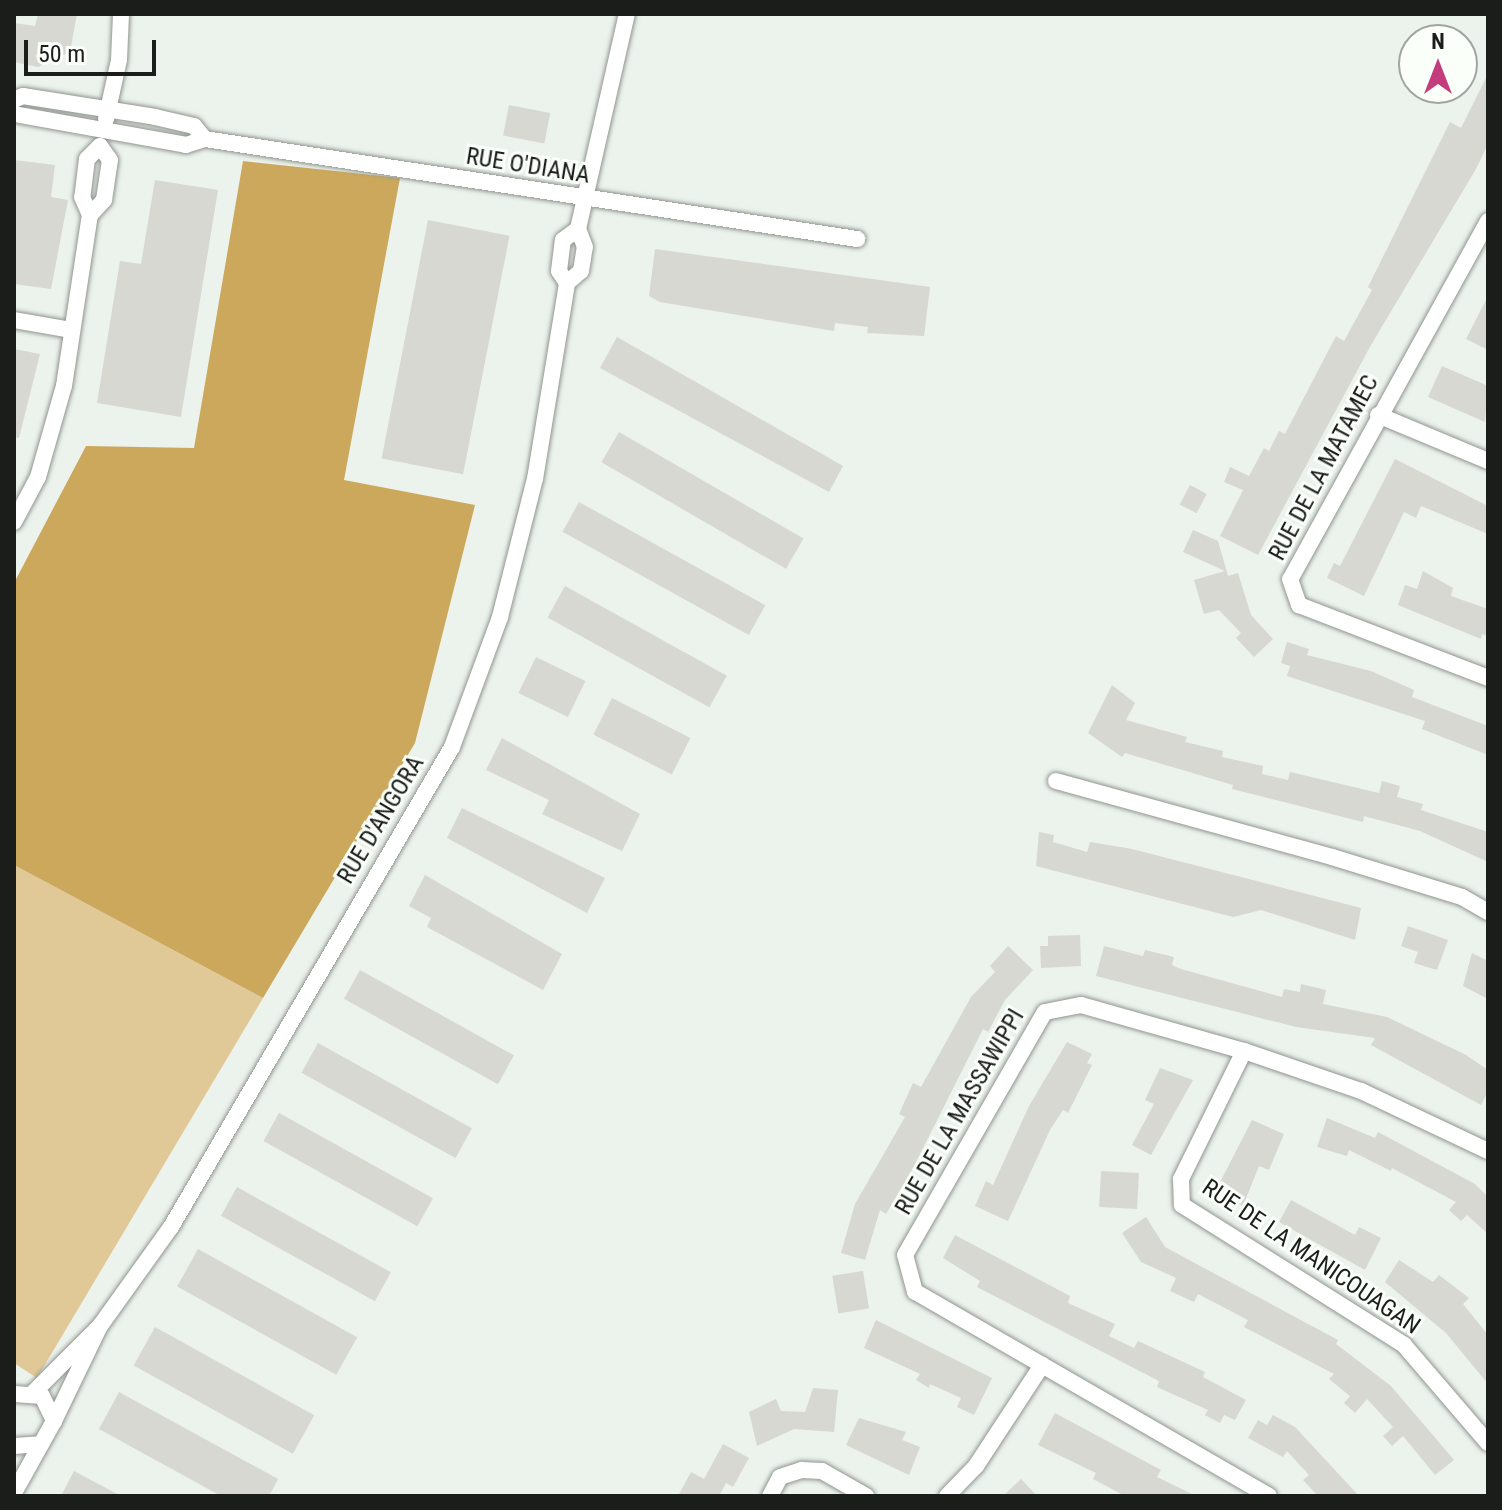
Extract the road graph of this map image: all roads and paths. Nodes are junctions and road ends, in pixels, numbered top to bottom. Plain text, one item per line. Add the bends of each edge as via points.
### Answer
1 (121, 14) edge
2 (627, 14) edge
3 (14, 100) edge
4 (108, 110) junction
5 (14, 114) edge
6 (102, 138) junction
7 (205, 139) junction
8 (585, 199) junction
9 (1488, 221) edge
10 (850, 240) dead end
11 (14, 320) edge
12 (71, 330) junction
13 (1378, 415) junction
14 (1488, 461) edge
15 (14, 522) edge
16 (1488, 678) edge
17 (1056, 781) dead end
18 (1488, 912) edge
19 (1244, 1051) junction
20 (1488, 1151) edge
21 (100, 1326) junction
22 (1042, 1365) junction
23 (21, 1390) edge
24 (54, 1421) junction
25 (1488, 1443) edge
26 (41, 1444) junction
27 (14, 1446) edge
28 (14, 1493) edge
29 (770, 1496) edge
30 (866, 1496) edge
31 (947, 1496) edge
32 (1269, 1496) edge

1 - 4 street via 119,60
2 - 8 street, RUE D'ANGORA
3 - 4 street, RUE O'DIANA via 23,96
4 - 6 street
4 - 7 street, RUE O'DIANA via 194,126
5 - 6 street, RUE O'DIANA
6 - 7 street, RUE O'DIANA via 186,145
6 - 12 street via 110,160 106,189 104,200 90,215
7 - 8 street, RUE O'DIANA
8 - 10 street, RUE O'DIANA
8 - 21 street, RUE D'ANGORA via 578,229 585,247 581,271 567,283 535,479 500,617 452,747 171,1227
9 - 13 street, RUE DE LA MATAMEC
11 - 12 street
12 - 15 street via 64,386 38,477
13 - 14 street
13 - 16 street, RUE DE LA MATAMEC via 1290,579 1299,605
17 - 18 street via 1332,857 1462,897
19 - 20 street, RUE DE LA MASSAWIPPI via 1361,1091
19 - 22 street, RUE DE LA MASSAWIPPI via 1081,1005 1045,1012 905,1255 915,1292
19 - 25 street, RUE DE LA MANICOUAGAN via 1181,1179 1182,1205 1404,1345
21 - 23 street, RUE D'ANGORA
21 - 24 street, RUE D'ANGORA
22 - 31 street via 976,1466
22 - 32 street, RUE DE LA MASSAWIPPI
23 - 24 street via 49,1403
24 - 26 street, RUE D'ANGORA
26 - 27 street
26 - 28 street
29 - 30 street via 780,1477 802,1470 822,1471

